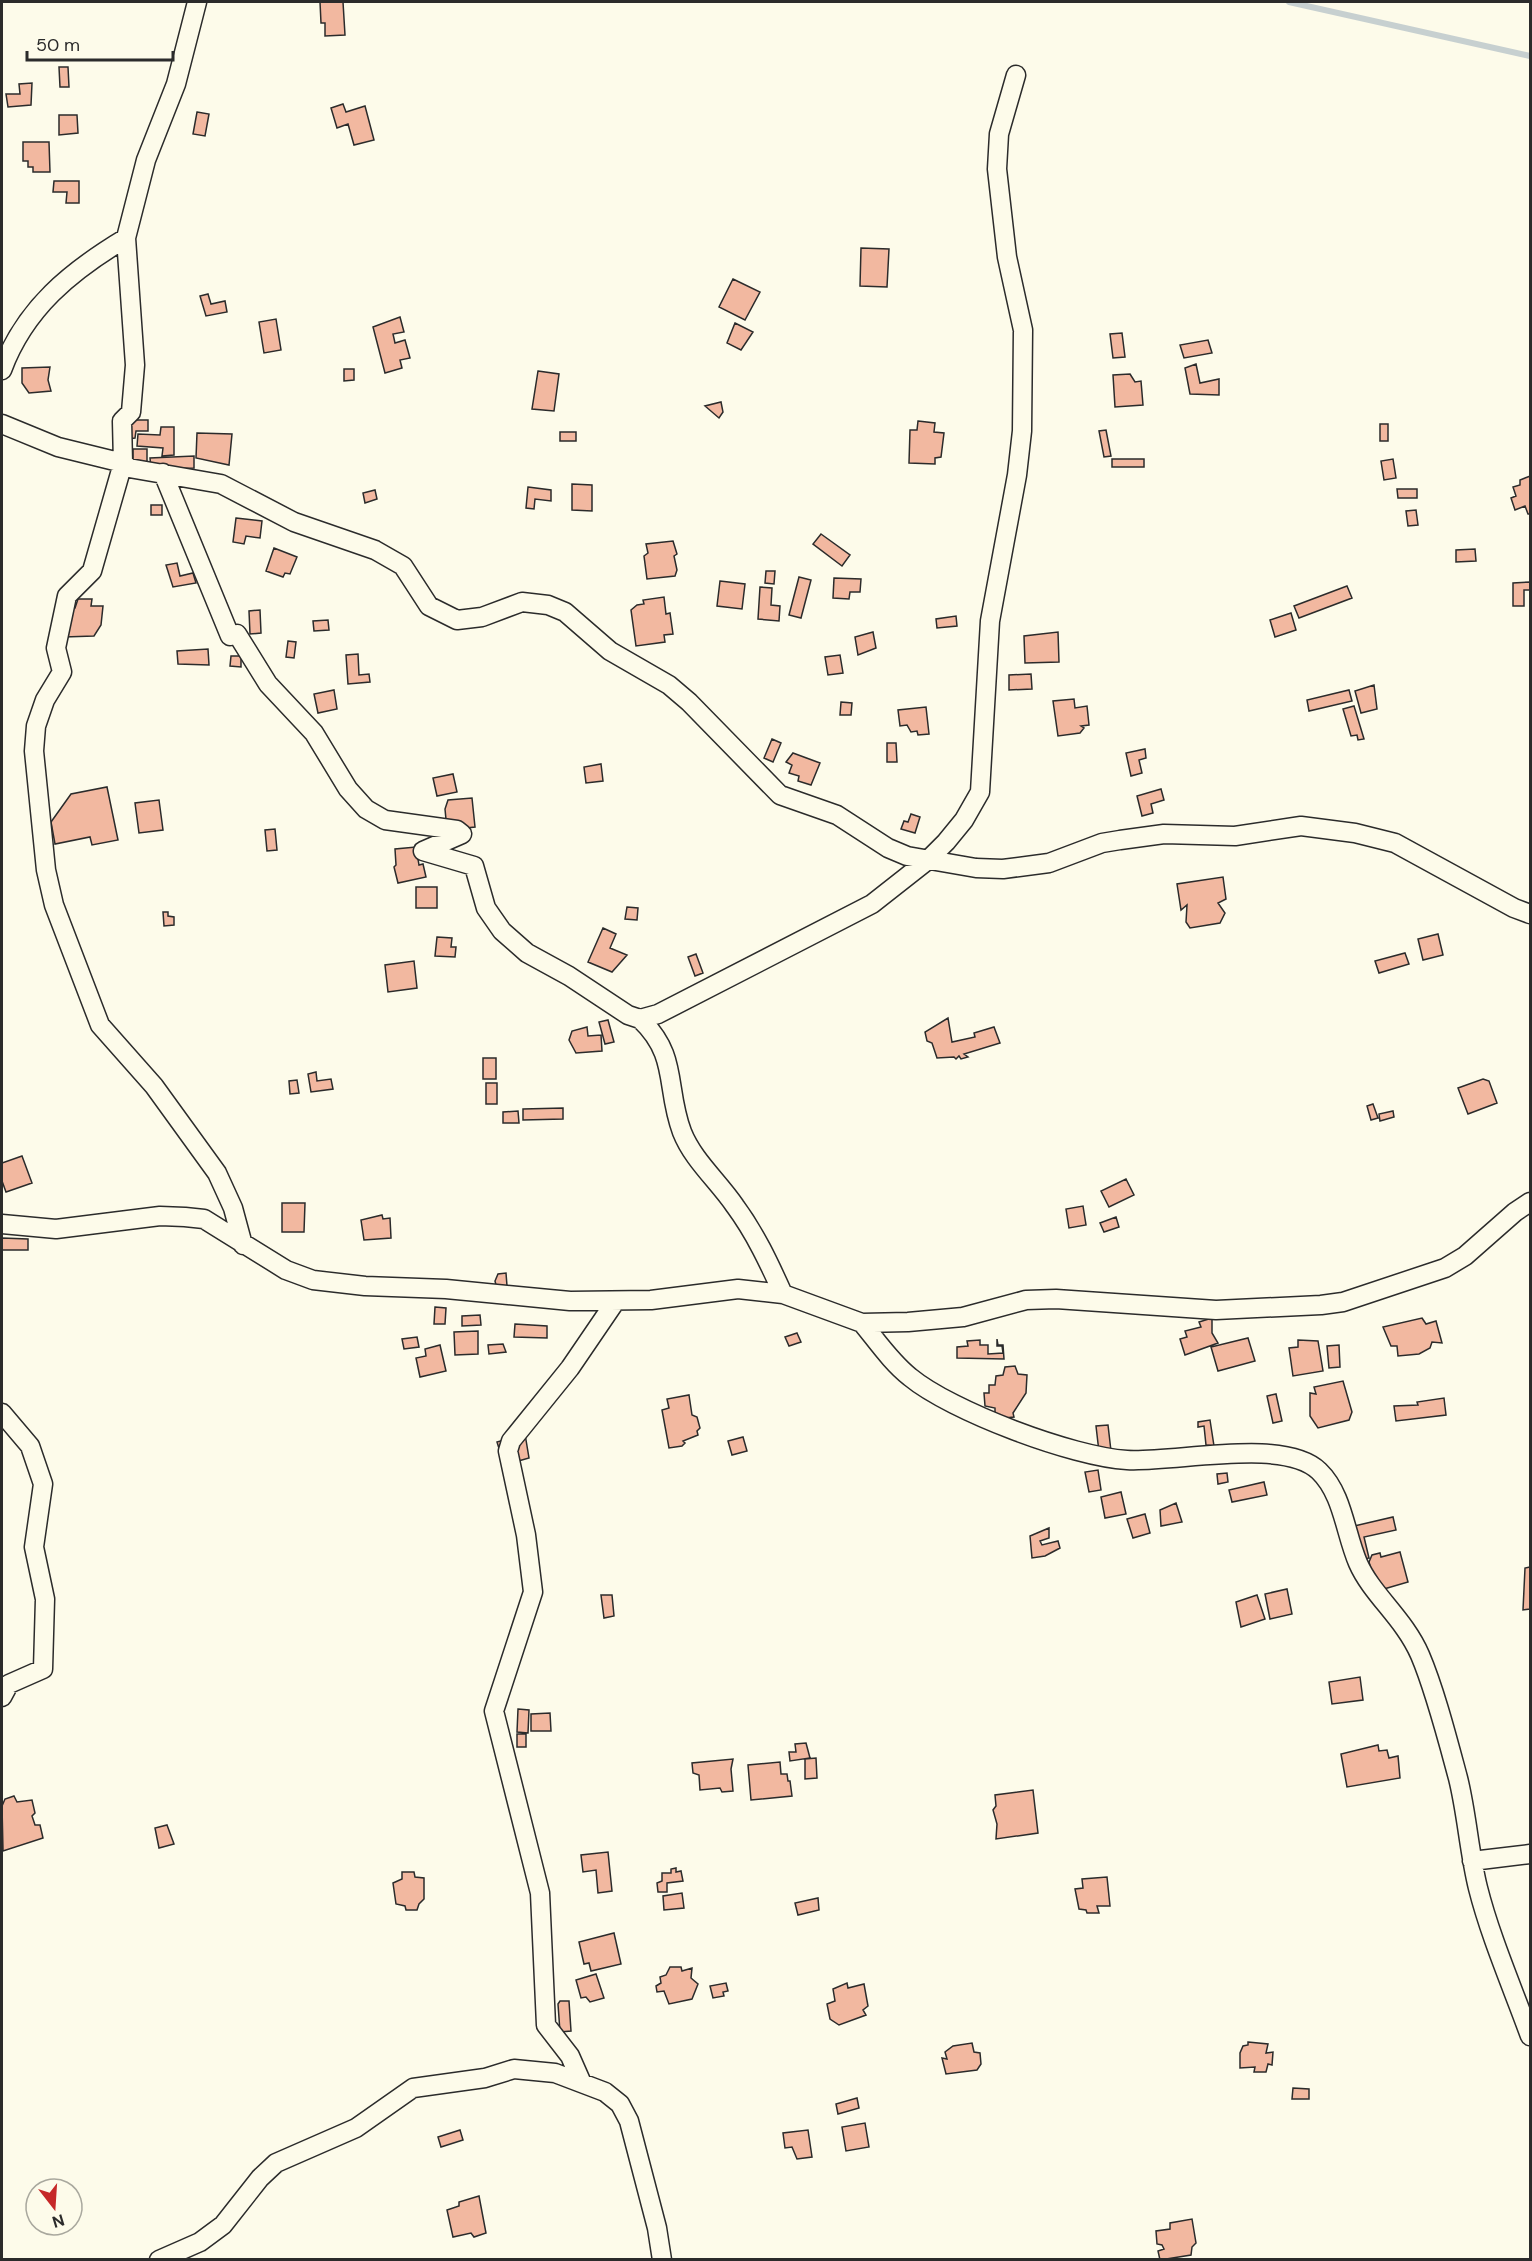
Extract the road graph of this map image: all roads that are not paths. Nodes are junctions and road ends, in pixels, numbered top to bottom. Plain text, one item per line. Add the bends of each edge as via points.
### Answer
1 (197, 2) edge
2 (1016, 75) dead end
3 (126, 238) junction
4 (2, 370) edge
5 (2, 424) edge
6 (123, 463) junction
7 (162, 473) junction
8 (928, 860) junction
9 (1530, 914) edge
10 (640, 1019) junction
11 (1530, 1202) edge
12 (2, 1224) edge
13 (243, 1245) junction
14 (783, 1294) junction
15 (615, 1302) junction
16 (862, 1323) junction
17 (2, 1413) edge
18 (2, 1697) edge
19 (1530, 1854) edge
20 (1472, 1861) junction
21 (1530, 2036) edge
22 (581, 2081) junction
23 (159, 2259) edge
24 (662, 2259) edge

1 - 3 street via 176,84 143,168
2 - 8 street via 999,134 997,168 1007,257 1023,330 1021,442 990,621 980,792 964,820
3 - 4 street via 84,263 55,288 31,315 8,352
3 - 6 street via 135,365 131,412 122,421
5 - 6 street via 58,447
6 - 7 street via 129,468
6 - 13 street via 92,571 67,596 56,648 62,672 45,700 36,726 34,751 46,870 54,905 100,1025 154,1086 217,1173 233,1208
7 - 8 street via 221,484 294,522 375,550 403,566 429,606 457,620 482,617 522,602 565,612 610,651 669,685 689,702 780,795 837,816 888,848
7 - 10 street via 230,636 237,634 268,684 314,733 348,789 366,809 385,820 457,830 462,834 423,851 474,866 486,908 510,939 527,953
8 - 9 street via 1003,869 1049,864 1102,843 1143,836 1235,836 1301,826 1395,843
8 - 10 street via 872,904 658,1014
10 - 14 street via 663,1046 682,1132 693,1153 751,1229
11 - 16 street via 1445,1268 1371,1294 1321,1305 1216,1310 1026,1300 963,1317
12 - 13 street via 72,1229 160,1216 185,1217 204,1220
13 - 15 street via 286,1270 313,1280
14 - 15 street via 738,1289
14 - 16 street
15 - 22 street via 508,1451 526,1535 533,1592 494,1711 540,1893 546,2025 570,2056
16 - 20 street via 908,1377 950,1405 1050,1442 1126,1460 1261,1454 1288,1456 1317,1468 1337,1499 1358,1564 1403,1622 1420,1655 1458,1779
17 - 18 street via 30,1446 43,1484 34,1547 45,1599 43,1669 9,1684
19 - 20 street
20 - 21 street via 1478,1891
22 - 23 street via 555,2073 514,2069 486,2078 413,2088 356,2128 276,2163 223,2225 200,2242
22 - 24 street via 621,2104 629,2121

